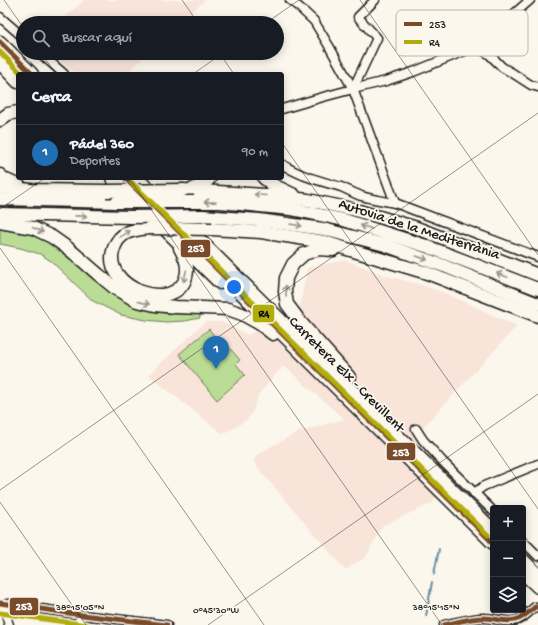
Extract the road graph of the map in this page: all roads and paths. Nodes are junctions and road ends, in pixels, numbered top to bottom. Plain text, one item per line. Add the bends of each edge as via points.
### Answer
1 (290, 0) edge
2 (375, 0) edge
3 (530, 0) edge
4 (518, 10) edge
5 (0, 17) edge
6 (16, 31) edge
7 (0, 42) edge
8 (12, 54) junction
9 (0, 56) edge
10 (452, 56) edge
11 (491, 56) edge
12 (16, 57) edge
13 (16, 58) edge
14 (18, 60) edge
15 (20, 60) edge
16 (48, 60) edge
17 (0, 63) edge
18 (17, 72) edge
19 (30, 72) edge
20 (35, 72) edge
21 (62, 72) edge
22 (16, 80) edge
23 (538, 87) edge
24 (353, 89) junction
25 (284, 108) edge
26 (16, 112) edge
27 (0, 120) edge
28 (284, 166) edge
29 (0, 175) edge
30 (114, 180) edge
31 (126, 180) edge
32 (139, 180) edge
33 (151, 180) edge
34 (208, 180) edge
35 (267, 180) edge
36 (0, 187) edge
37 (31, 190) junction
38 (186, 191) junction
39 (0, 199) edge
40 (308, 200) junction
41 (395, 204) junction
42 (0, 214) edge
43 (0, 222) edge
44 (165, 230) junction
45 (354, 250) junction
46 (538, 257) edge
47 (538, 275) edge
48 (538, 289) edge
49 (538, 304) edge
50 (538, 316) edge
51 (284, 343) junction
52 (349, 377) junction
53 (416, 429) dead end
54 (383, 435) junction
55 (538, 464) edge
56 (474, 493) junction
57 (490, 508) edge
58 (490, 533) edge
59 (490, 533) edge
60 (490, 533) edge
61 (526, 544) edge
62 (538, 556) edge
63 (526, 565) edge
64 (526, 575) edge
65 (536, 581) edge
66 (4, 607) edge
67 (538, 608) edge
68 (80, 619) edge
69 (9, 625) edge
70 (138, 625) edge
71 (167, 625) edge
72 (444, 625) edge
73 (457, 625) edge

1 - 24 street via 314,21
2 - 24 street via 358,17 377,38
3 - 4 street
5 - 6 street
7 - 8 highway
8 - 12 highway
8 - 13 highway
9 - 18 highway
10 - 24 street via 386,81
11 - 23 street via 502,67
14 - 19 highway
15 - 20 highway
16 - 21 street
17 - 22 highway
24 - 25 street
24 - 41 street
26 - 27 highway
28 - 41 street via 324,183
29 - 37 highway via 15,185
30 - 44 highway
31 - 54 highway, Carretera Elx - Crevillent
32 - 59 highway, Carretera Elx - Crevillent
33 - 52 highway
34 - 38 highway
35 - 40 highway
36 - 37 highway
37 - 38 highway, bridge
40 -> 38 highway
48 -> 39 highway, Autovia de la Mediterrània, bridge via 426,246 344,220 291,209 220,202
40 - 47 highway via 352,209 417,228
41 - 46 street
42 -> 49 highway, Autovia de la Mediterrània, bridge via 225,217 323,229 385,245
43 -> 51 highway via 33,228 52,237 116,289 137,301 156,306 228,309 260,324
44 -> 45 highway, bridge via 185,257 187,274 184,282 180,288 162,294 152,295 136,290 122,280 112,260 118,240 133,230 149,228 260,232 324,242
44 - 51 highway
45 - 50 highway via 427,273
52 -> 45 highway via 302,324 287,304 284,292 286,278 293,264 304,254 319,249
51 - 54 highway
52 - 60 highway via 441,472
53 - 56 street via 442,461
54 - 58 highway, Carretera Elx - Crevillent
55 - 56 street via 484,486
56 - 57 street
61 - 62 street
63 - 65 highway
64 - 65 highway
66 - 68 street
66 - 69 street
67 - 72 street via 514,621 478,618
67 - 73 street via 517,623 482,620
68 - 70 street
68 - 71 street

